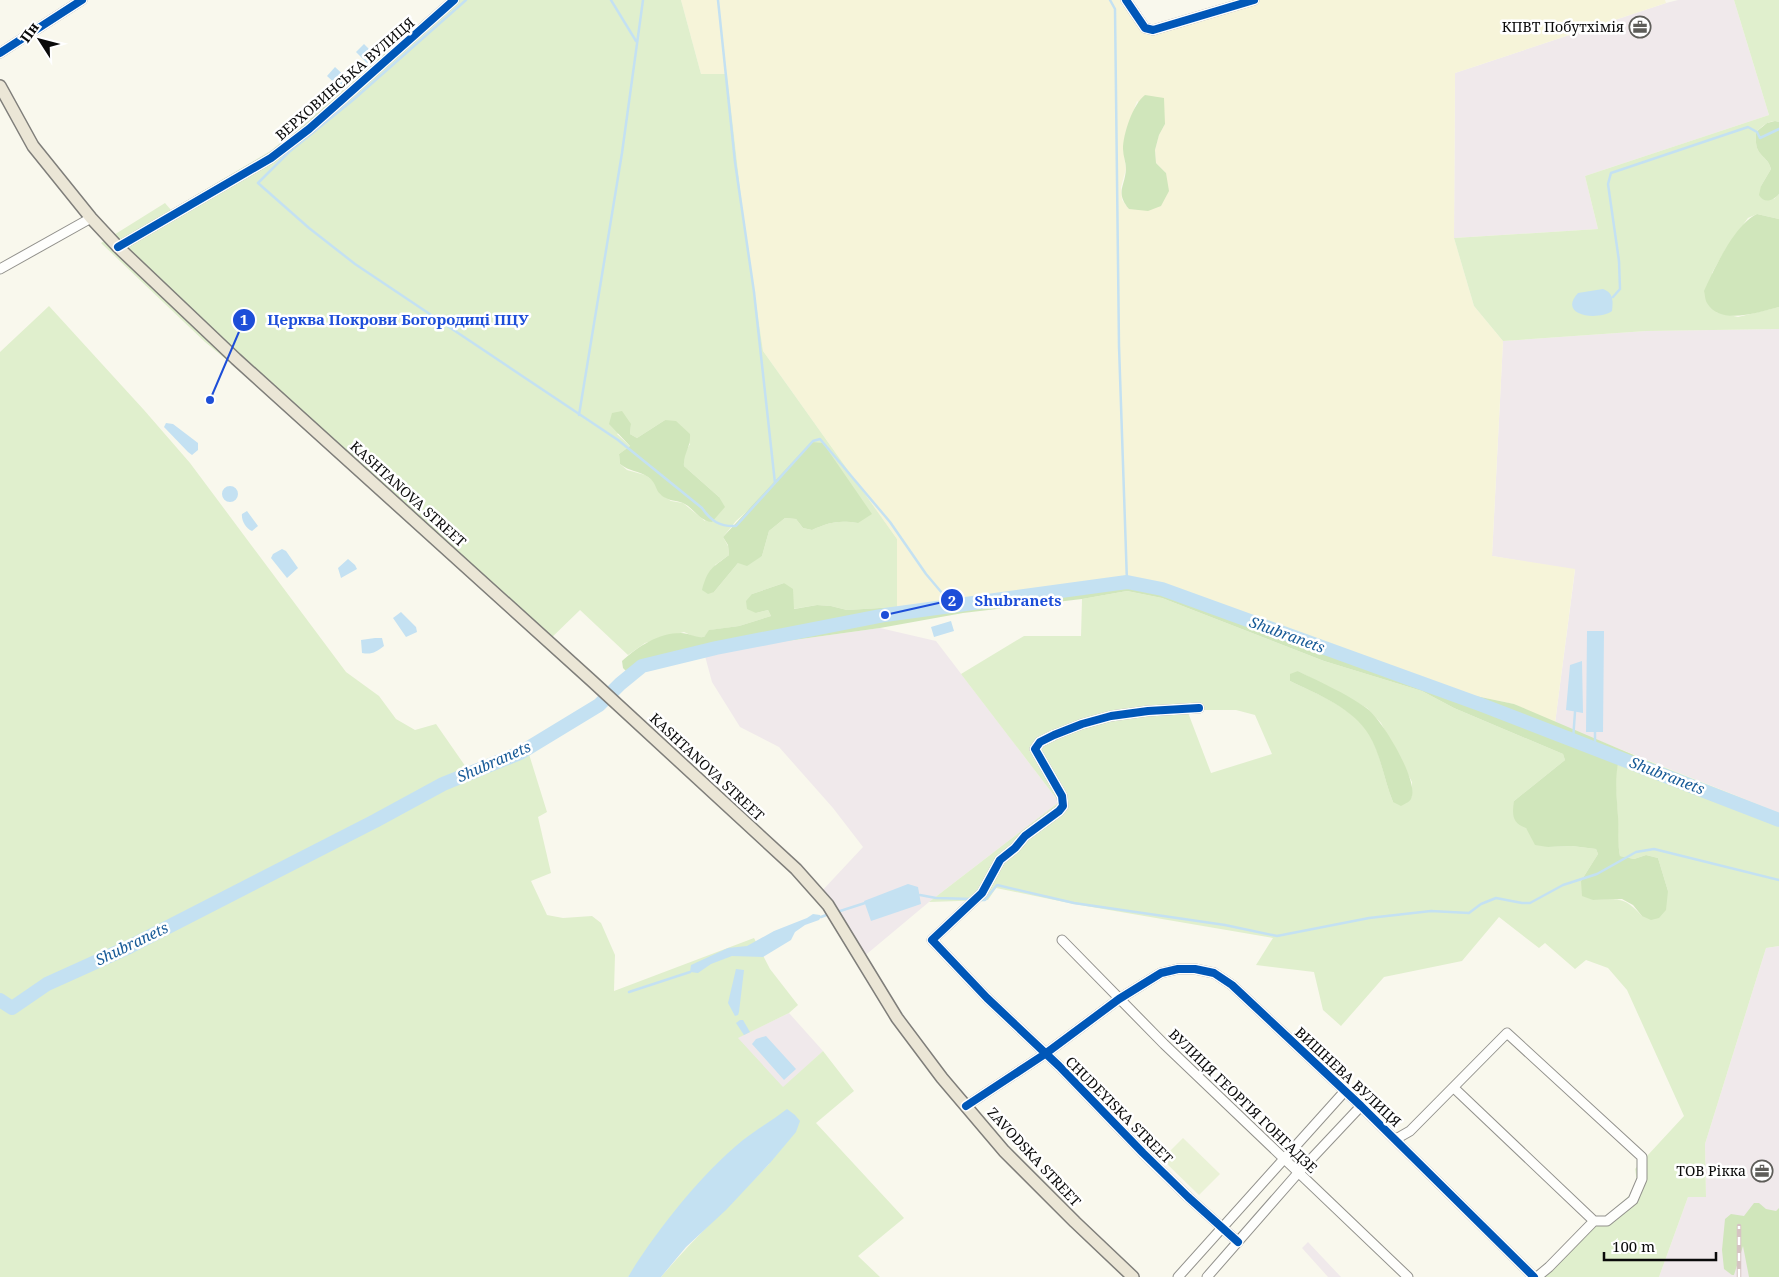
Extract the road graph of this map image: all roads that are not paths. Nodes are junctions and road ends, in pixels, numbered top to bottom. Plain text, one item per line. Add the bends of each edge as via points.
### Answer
1 (82, 0) edge
2 (454, 0) edge
3 (1126, 0) edge
4 (1254, 0) edge
5 (0, 53) edge
6 (0, 86) edge
7 (91, 218) junction
8 (118, 247) junction
9 (0, 269) edge
10 (1199, 708) dead end
11 (825, 902) joint
12 (1062, 940) dead end
13 (1119, 999) junction
14 (1045, 1054) junction
15 (1454, 1088) junction
16 (1345, 1091) junction
17 (966, 1106) junction
18 (1362, 1106) junction
19 (1396, 1140) junction
20 (1283, 1159) junction
21 (1298, 1173) junction
22 (1594, 1221) junction
23 (1222, 1228) junction
24 (1238, 1242) junction
25 (1133, 1277) edge
26 (1178, 1277) edge
27 (1207, 1277) edge
28 (1408, 1277) edge
29 (1535, 1277) edge

1 - 5 street
2 - 8 street, ВЕРХОВИНСЬКА ВУЛИЦЯ via 309,129 271,158
3 - 4 street via 1145,28 1152,30
6 - 7 main road, KASHTANOVA STREET via 33,146
7 - 8 main road, KASHTANOVA STREET
7 - 9 street
8 - 11 main road, KASHTANOVA STREET via 236,359 604,692 796,870
10 - 14 street, CHUDEYISKA STREET via 1111,716 1040,742 1035,749 1062,796 1063,806 1000,860 982,893 932,939
11 - 17 main road, ZAVODSKA STREET via 897,1018
12 - 13 street, ВУЛИЦЯ ГЕОРГІЯ ГОНГАДЗЕ
13 - 14 street, ВИШНЕВА ВУЛИЦЯ
13 - 16 street, ВИШНЕВА ВУЛИЦЯ via 1161,973 1194,969 1214,973 1232,985
13 - 20 street, ВУЛИЦЯ ГЕОРГІЯ ГОНГАДЗЕ
14 - 17 street, ВИШНЕВА ВУЛИЦЯ
14 - 23 street, CHUDEYISKA STREET
15 - 19 street via 1410,1131
15 - 22 street
15 - 22 street via 1507,1033 1642,1157 1642,1179 1633,1200 1607,1221
16 - 18 street, ВИШНЕВА ВУЛИЦЯ
16 - 20 street
17 - 25 main road, ZAVODSKA STREET via 1004,1151
18 - 19 street, ВИШНЕВА ВУЛИЦЯ
18 - 21 street
19 - 29 street, ВИШНЕВА ВУЛИЦЯ
20 - 21 street, ВУЛИЦЯ ГЕОРГІЯ ГОНГАДЗЕ
20 - 23 street
21 - 24 street
21 - 28 street, ВУЛИЦЯ ГЕОРГІЯ ГОНГАДЗЕ
22 - 29 street via 1550,1267
23 - 24 street, CHUDEYISKA STREET
23 - 26 street
24 - 27 street

